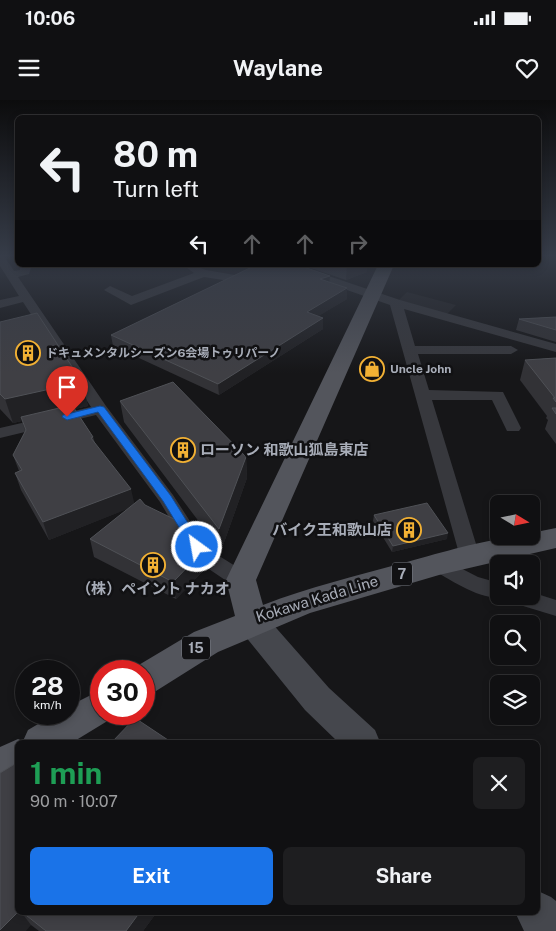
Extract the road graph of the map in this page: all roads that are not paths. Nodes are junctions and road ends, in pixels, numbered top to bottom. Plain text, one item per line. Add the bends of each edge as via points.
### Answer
1 (25, 295) edge
2 (120, 295) edge
3 (148, 295) edge
4 (369, 295) edge
5 (372, 296) junction
6 (27, 298) junction
7 (396, 303) junction
8 (0, 304) edge
9 (556, 348) edge
10 (410, 350) junction
11 (511, 350) dead end
12 (424, 395) junction
13 (100, 408) junction
14 (512, 428) dead end
15 (0, 433) edge
16 (556, 538) edge
17 (470, 557) junction
18 (439, 564) junction
19 (241, 580) junction
20 (490, 588) edge
21 (540, 603) edge
22 (556, 608) edge
23 (252, 622) junction
24 (155, 673) edge
25 (90, 713) edge
26 (44, 740) edge
27 (360, 740) edge
28 (15, 759) edge
29 (0, 767) edge
30 (539, 915) edge
31 (555, 931) edge

1 - 6 street
2 - 3 street via 132,301
4 - 5 street
5 - 7 street
5 - 19 main road
6 - 8 street
6 - 13 street
7 - 9 street
7 - 10 street
10 - 11 street
10 - 12 street
12 - 14 street via 498,395
12 - 17 street
13 - 15 street
13 - 19 street via 168,499 201,554
16 - 17 main road, Kokawa Kada Line / 7
17 - 18 main road, Kokawa Kada Line / 7
18 - 20 street via 471,582
18 - 23 main road, Kokawa Kada Line / 7 via 301,603
19 - 23 main road, Kokawa Kada Line
21 - 22 street
23 - 24 main road, 15 via 206,642
23 - 27 main road via 317,699
25 - 26 main road
28 - 29 main road
30 - 31 main road

